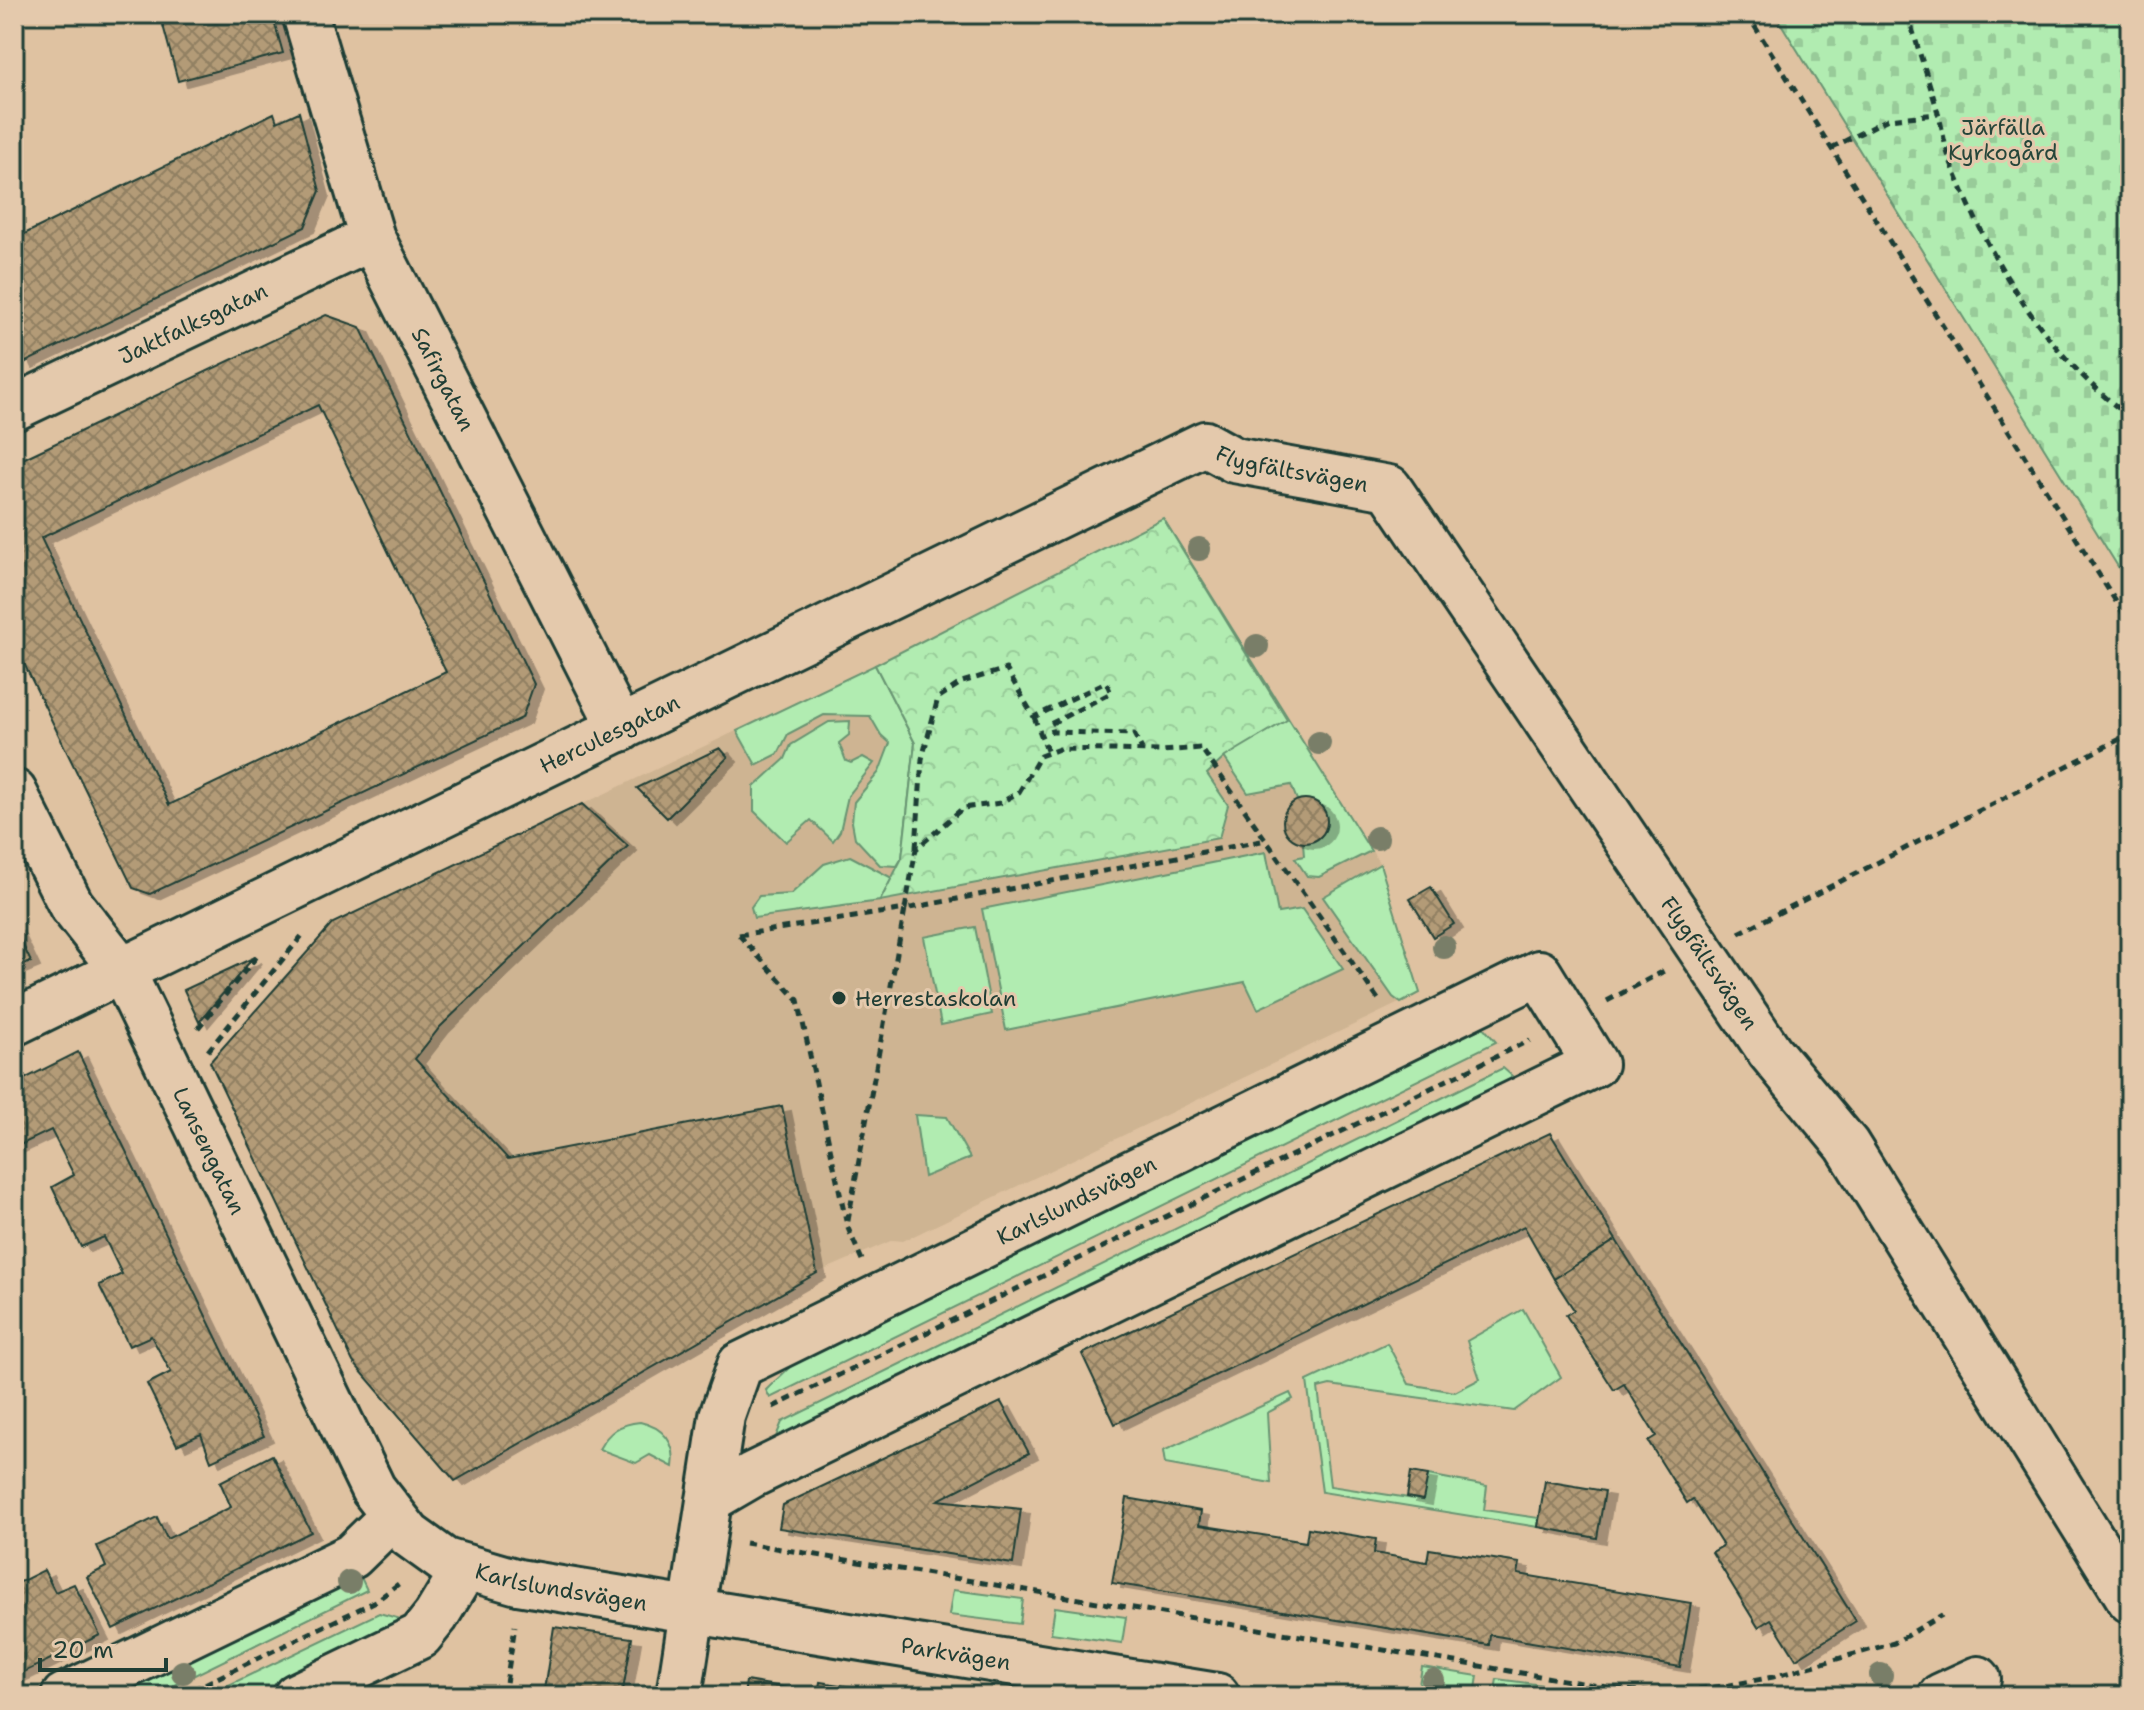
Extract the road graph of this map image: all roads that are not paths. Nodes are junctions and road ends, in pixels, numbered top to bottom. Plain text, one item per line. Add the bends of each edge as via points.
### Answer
1 (305, 14) edge
2 (372, 238) junction
3 (14, 408) edge
4 (1205, 444) joint
5 (621, 729) junction
6 (14, 792) edge
7 (122, 970) junction
8 (14, 1023) edge
9 (709, 1500) junction
10 (393, 1516) junction
11 (465, 1568) junction
12 (2130, 1600) edge
13 (693, 1610) junction
14 (64, 1696) edge
15 (296, 1696) edge
16 (679, 1696) edge
17 (1217, 1696) edge

1 - 2 street, Safirgatan
2 - 3 street, Jaktfalksgatan
2 - 5 street, Safirgatan
4 - 5 street, Herculesgatan
4 - 12 street, Flygfältsvägen via 1234,460 1389,488 1770,1052 1847,1145
5 - 7 street, Herculesgatan
6 - 7 street, Lansengatan via 71,905
7 - 8 street, Herculesgatan
7 - 10 street, Lansengatan via 373,1489
9 - 9 street, Karlslundsvägen via 722,1416 740,1365 1539,973 1595,1064
9 - 13 street, Karlslundsvägen
10 - 11 street, Karlslundsvägen via 445,1561
10 - 14 street via 352,1556
11 - 13 street, Karlslundsvägen via 518,1582
11 - 15 street, Karlslundsvägen via 420,1636
13 - 16 street
13 - 17 street, Parkvägen

